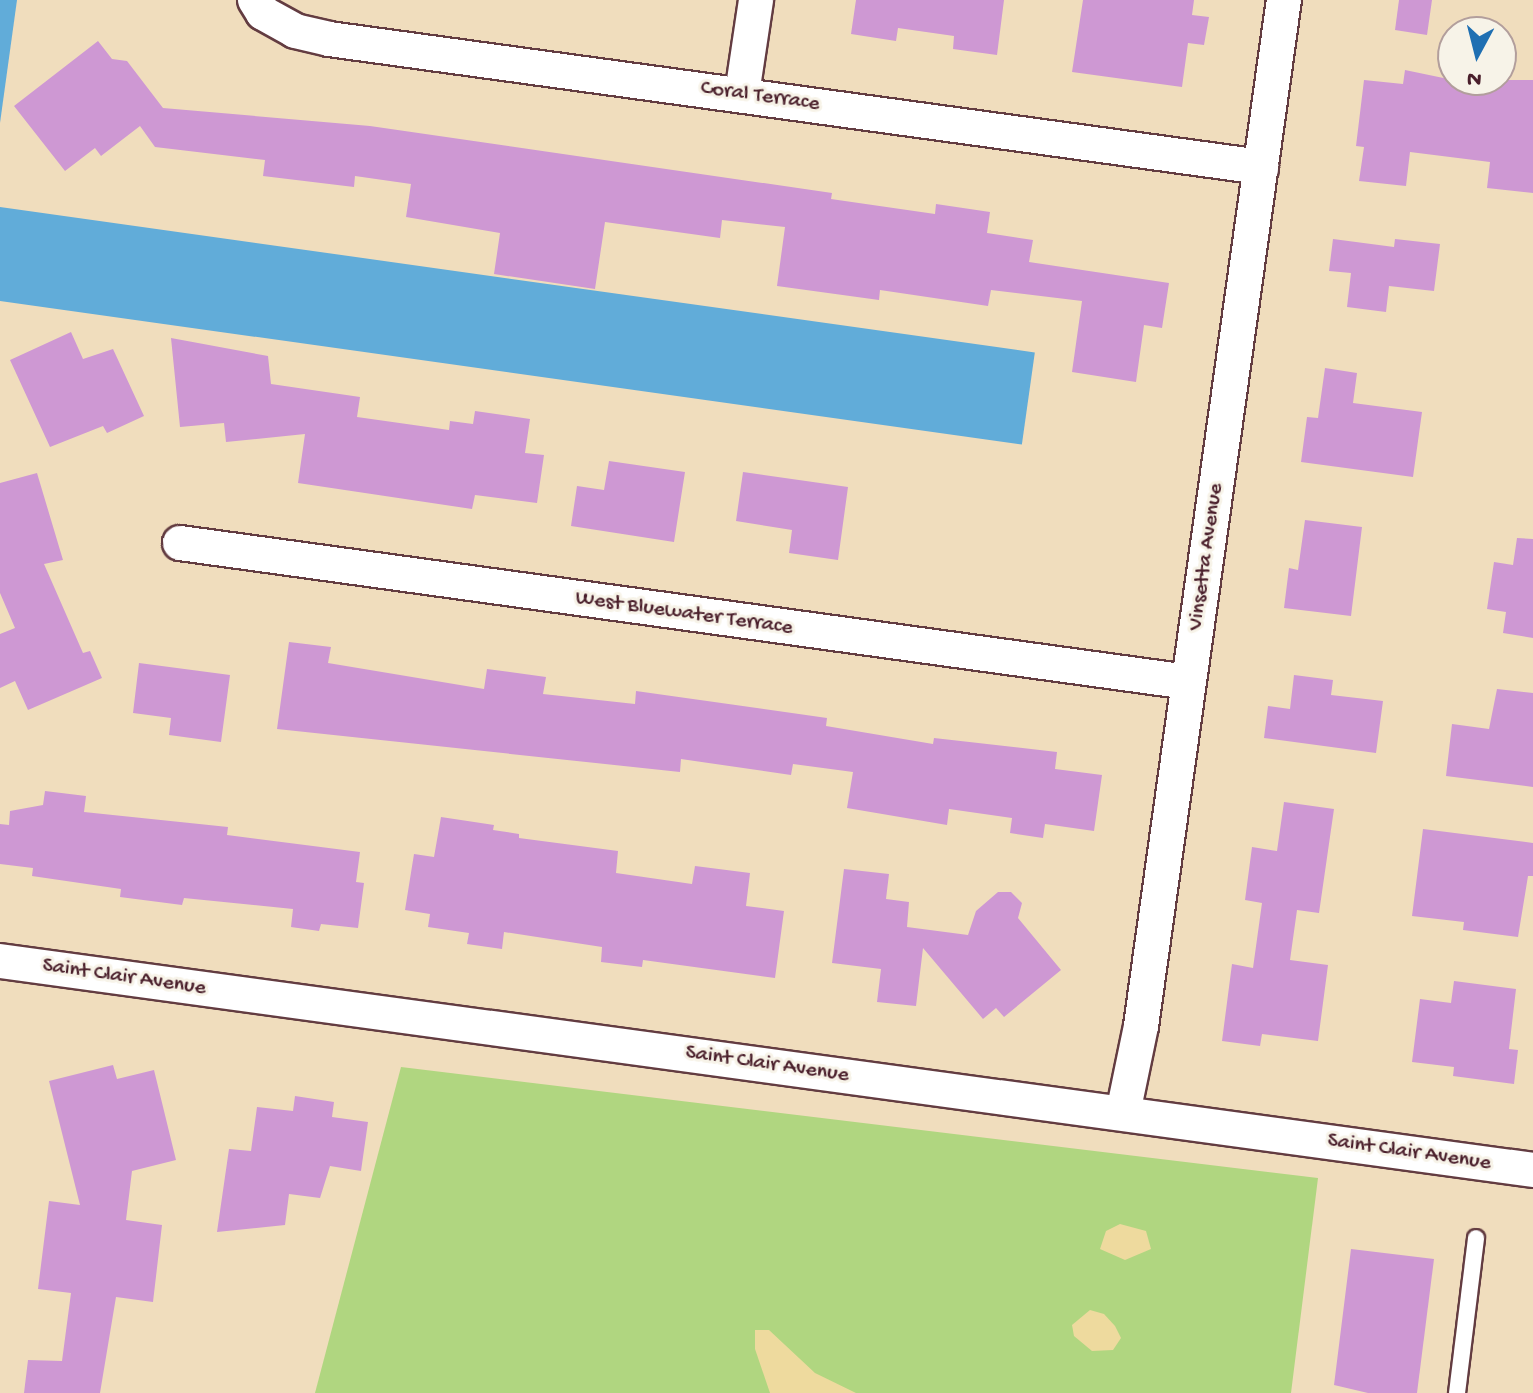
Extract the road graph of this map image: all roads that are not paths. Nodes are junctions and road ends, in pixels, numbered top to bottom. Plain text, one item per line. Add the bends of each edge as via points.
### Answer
1 (756, 0) edge
2 (1284, 0) edge
3 (259, 6) edge
4 (742, 94) junction
5 (1261, 167) junction
6 (180, 543) dead end
7 (1188, 682) junction
8 (0, 961) edge
9 (1123, 1113) junction
10 (1533, 1170) edge
11 (1476, 1238) dead end
12 (1457, 1393) edge

1 - 4 street
2 - 5 street, Vinsetta Avenue
3 - 4 street, Coral Terrace via 295,31 329,39
4 - 5 street, Coral Terrace
5 - 7 street, Vinsetta Avenue
6 - 7 street, West Bluewater Terrace
7 - 9 street, Vinsetta Avenue via 1141,1026
8 - 9 street, Saint Clair Avenue
9 - 10 street, Saint Clair Avenue
11 - 12 lane

